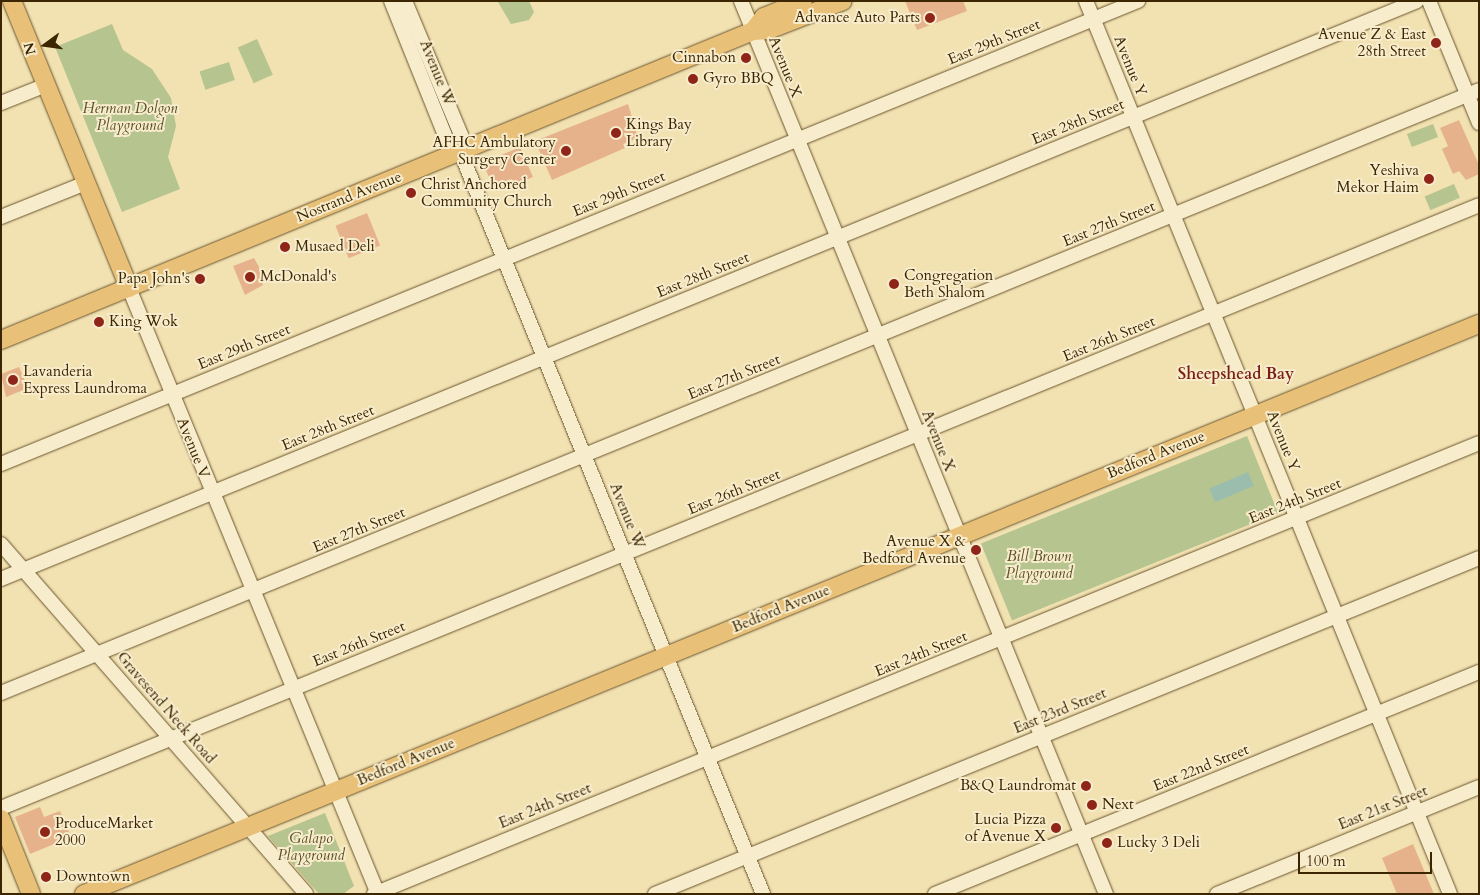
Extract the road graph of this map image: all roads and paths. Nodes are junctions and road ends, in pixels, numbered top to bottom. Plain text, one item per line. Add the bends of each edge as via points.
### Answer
1 (12, 1) edge
2 (391, 1) edge
3 (405, 1) edge
4 (741, 1) edge
5 (803, 1) edge
6 (843, 1) edge
7 (1086, 1) edge
8 (1138, 1) edge
9 (1417, 1) edge
10 (1429, 1) edge
11 (1093, 20) junction
12 (753, 31) junction
13 (46, 85) junction
14 (1473, 93) edge
15 (1, 103) edge
16 (1133, 118) junction
17 (1479, 123) edge
18 (797, 139) junction
19 (460, 151) junction
20 (86, 183) junction
21 (1479, 205) edge
22 (1173, 215) junction
23 (1, 217) edge
24 (838, 238) junction
25 (504, 259) junction
26 (129, 288) junction
27 (1213, 313) junction
28 (1479, 324) edge
29 (878, 336) junction
30 (1, 340) edge
31 (544, 357) junction
32 (171, 394) junction
33 (1255, 415) junction
34 (918, 435) junction
35 (1479, 443) edge
36 (584, 455) junction
37 (1, 464) edge
38 (212, 493) junction
39 (1297, 518) junction
40 (960, 536) junction
41 (1, 544) edge
42 (624, 554) junction
43 (1479, 558) edge
44 (24, 570) junction
45 (1, 579) edge
46 (252, 591) junction
47 (1337, 616) junction
48 (1001, 638) junction
49 (98, 654) junction
50 (666, 656) junction
51 (1479, 672) edge
52 (292, 689) junction
53 (1, 693) edge
54 (1377, 714) junction
55 (1041, 736) junction
56 (171, 739) junction
57 (708, 758) junction
58 (1479, 787) edge
59 (334, 792) junction
60 (1, 808) edge
61 (1417, 812) junction
62 (1, 819) edge
63 (248, 827) junction
64 (1082, 834) junction
65 (748, 856) junction
66 (376, 893) edge
67 (31, 894) edge
68 (84, 894) edge
69 (306, 894) edge
70 (654, 894) edge
71 (763, 894) edge
72 (936, 894) edge
73 (1106, 894) edge
74 (1217, 894) edge
75 (1450, 894) edge

1 - 13 main road, Avenue V
2 - 19 street, Avenue W via 447,140
3 - 19 street, Avenue W via 461,135
4 - 12 street, Avenue X
5 - 12 main road, Nostrand Avenue via 764,17
6 - 12 main road, Nostrand Avenue via 768,30
7 - 11 street, Avenue Y
8 - 11 street, East 29th Street
9 - 16 street, East 28th Street
10 - 14 street
11 - 16 street, Avenue Y
11 - 18 street, East 29th Street
12 - 18 street, Avenue X
12 - 19 main road, Nostrand Avenue
13 - 15 street
13 - 20 main road, Avenue V
14 - 17 street
14 - 22 street, East 27th Street
16 - 22 street, Avenue Y
16 - 24 street, East 28th Street
18 - 24 street, Avenue X
18 - 25 street, East 29th Street
19 - 25 street, Avenue W
19 - 26 main road, Nostrand Avenue
20 - 23 street
20 - 26 main road, Avenue V
21 - 27 street, East 26th Street
22 - 27 street, Avenue Y
22 - 29 street, East 27th Street
24 - 29 street, Avenue X
24 - 31 street, East 28th Street
25 - 31 street, Avenue W
25 - 32 street, East 29th Street
26 - 30 main road, Nostrand Avenue
26 - 32 street, Avenue V
27 - 33 street, Avenue Y
27 - 34 street, East 26th Street
28 - 33 main road, Bedford Avenue
29 - 34 street, Avenue X
29 - 36 street, East 27th Street
31 - 36 street, Avenue W
31 - 38 street, East 28th Street
32 - 37 street, East 29th Street
32 - 38 street, Avenue V
33 - 39 street, Avenue Y
33 - 40 main road, Bedford Avenue
34 - 40 street, Avenue X
34 - 42 street, East 26th Street
35 - 39 street, East 24th Street
36 - 42 street, Avenue W
36 - 46 street, East 27th Street
38 - 44 street, East 28th Street
38 - 46 street, Avenue V
39 - 47 street, Avenue Y
39 - 48 street, East 24th Street
40 - 48 street, Avenue X
40 - 50 main road, Bedford Avenue
41 - 44 street, Gravesend Neck Road
42 - 50 street, Avenue W
42 - 52 street, East 26th Street
43 - 47 street, East 23rd Street
44 - 45 street, East 28th Street
44 - 49 street, Gravesend Neck Road
46 - 49 street, East 27th Street
46 - 52 street, Avenue V
47 - 54 street, Avenue Y
47 - 55 street, East 23rd Street
48 - 55 street, Avenue X
48 - 57 street, East 24th Street
49 - 53 street, East 27th Street
49 - 56 street, Gravesend Neck Road
50 - 57 street, Avenue W
50 - 59 main road, Bedford Avenue
51 - 54 street, East 22nd Street
52 - 56 street, East 26th Street
52 - 59 street, Avenue V
54 - 61 street, Avenue Y
54 - 64 street, East 22nd Street
55 - 64 street, Avenue X
55 - 65 street, East 23rd Street
56 - 60 street, East 26th Street
56 - 63 street, Gravesend Neck Road
57 - 65 street, Avenue W
57 - 66 street, East 24th Street
58 - 61 street, East 21st Street
59 - 63 main road, Bedford Avenue
59 - 66 street, Avenue V
61 - 74 street, East 21st Street
61 - 75 street, Avenue Y
62 - 67 main road
63 - 68 main road, Bedford Avenue
63 - 69 street, Gravesend Neck Road
64 - 72 street, East 22nd Street
64 - 73 street, Avenue X
65 - 70 street, East 23rd Street
65 - 71 street, Avenue W

